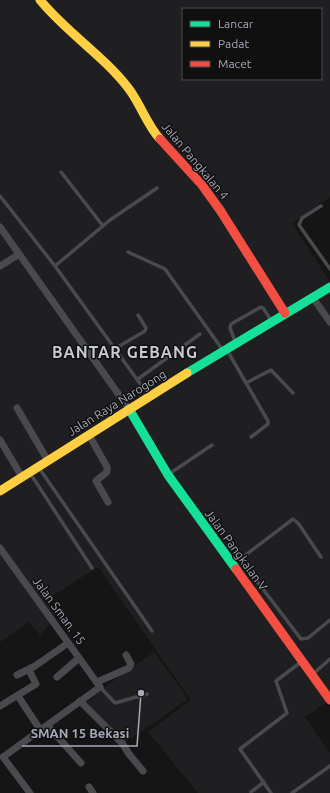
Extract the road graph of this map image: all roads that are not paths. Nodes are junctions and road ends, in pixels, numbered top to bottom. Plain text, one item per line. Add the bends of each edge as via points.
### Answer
1 (40, 0) edge
2 (61, 172) dead end
3 (157, 188) dead end
4 (0, 196) edge
5 (321, 206) dead end
6 (103, 226) junction
7 (0, 228) edge
8 (128, 252) dead end
9 (18, 255) junction
10 (0, 266) edge
11 (55, 266) junction
12 (330, 269) edge
13 (330, 287) edge
14 (313, 298) junction
15 (285, 313) junction
16 (138, 315) dead end
17 (271, 321) junction
18 (330, 322) edge
19 (200, 334) dead end
20 (235, 343) junction
21 (116, 348) junction
22 (225, 350) junction
23 (138, 379) junction
24 (246, 383) junction
25 (293, 393) dead end
26 (150, 396) junction
27 (17, 408) dead end
28 (129, 409) junction
29 (89, 435) junction
30 (251, 437) dead end
31 (0, 440) edge
32 (212, 445) dead end
33 (48, 460) junction
34 (38, 467) junction
35 (26, 474) junction
36 (168, 475) junction
37 (0, 491) edge
38 (108, 502) dead end
39 (0, 548) edge
40 (321, 557) dead end
41 (240, 559) junction
42 (232, 565) junction
43 (92, 568) dead end
44 (330, 620) edge
45 (152, 631) dead end
46 (68, 643) junction
47 (126, 655) dead end
48 (79, 658) junction
49 (330, 659) edge
50 (302, 661) junction
51 (29, 670) junction
52 (312, 674) junction
53 (17, 675) dead end
54 (57, 677) dead end
55 (99, 685) junction
56 (147, 694) dead end
57 (18, 696) junction
58 (80, 700) junction
59 (330, 700) edge
60 (0, 706) edge
61 (48, 726) junction
62 (41, 731) junction
63 (2, 758) edge
64 (81, 763) dead end
65 (330, 766) edge
66 (143, 772) dead end
67 (264, 782) junction
68 (252, 792) dead end
69 (30, 793) edge
70 (271, 793) edge
71 (292, 793) edge

1 - 15 street, Jalan Pangkalan 4 via 53,16 130,90 156,135 202,185 220,210
2 - 6 lane
3 - 6 lane
4 - 11 lane
5 - 12 lane via 302,218 299,225
6 - 11 lane
7 - 9 street
8 - 22 lane via 165,269
9 - 10 street
9 - 28 street
11 - 21 lane
13 - 14 street, Jalan Raya Narogong
14 - 15 street, Jalan Raya Narogong
14 - 18 street
15 - 17 street, Jalan Raya Narogong
16 - 21 lane via 146,328 145,332
17 - 20 street, Jalan Raya Narogong
17 - 20 lane via 261,307 231,324
19 - 23 lane
20 - 22 street, Jalan Raya Narogong
21 - 23 lane
22 - 24 lane
22 - 26 street, Jalan Raya Narogong
23 - 26 lane
24 - 25 lane via 271,370
24 - 30 lane via 268,421 268,424
26 - 28 street, Jalan Raya Narogong
27 - 33 street
28 - 29 street, Jalan Raya Narogong
28 - 36 street, Jalan Pangkalan V
29 - 33 street, Jalan Raya Narogong
29 - 38 street via 107,467 106,472 96,481
31 - 35 street
32 - 36 lane
33 - 34 street, Jalan Raya Narogong
34 - 35 street, Jalan Raya Narogong
34 - 45 lane
35 - 37 street, Jalan Raya Narogong
35 - 43 lane
36 - 42 street, Jalan Pangkalan V
39 - 46 street, Jalan Sman. 15
40 - 41 lane via 293,519
41 - 42 lane
41 - 44 lane via 301,639 308,638
42 - 50 street, Jalan Pangkalan V
46 - 48 street, Jalan Sman. 15
46 - 51 street
47 - 55 street via 131,664 129,668
48 - 54 street
48 - 55 street, Jalan Sman. 15
49 - 52 lane
50 - 52 street, Jalan Pangkalan V
50 - 67 lane via 276,681 287,713 240,749
51 - 53 street
51 - 57 street via 36,684
52 - 59 street, Jalan Pangkalan V
55 - 56 lane via 116,703
55 - 58 street
57 - 60 street
57 - 62 street
58 - 61 street
58 - 66 street via 122,743
61 - 62 street
61 - 64 street
62 - 63 street
63 - 69 street
65 - 71 lane
67 - 68 lane
67 - 70 lane

